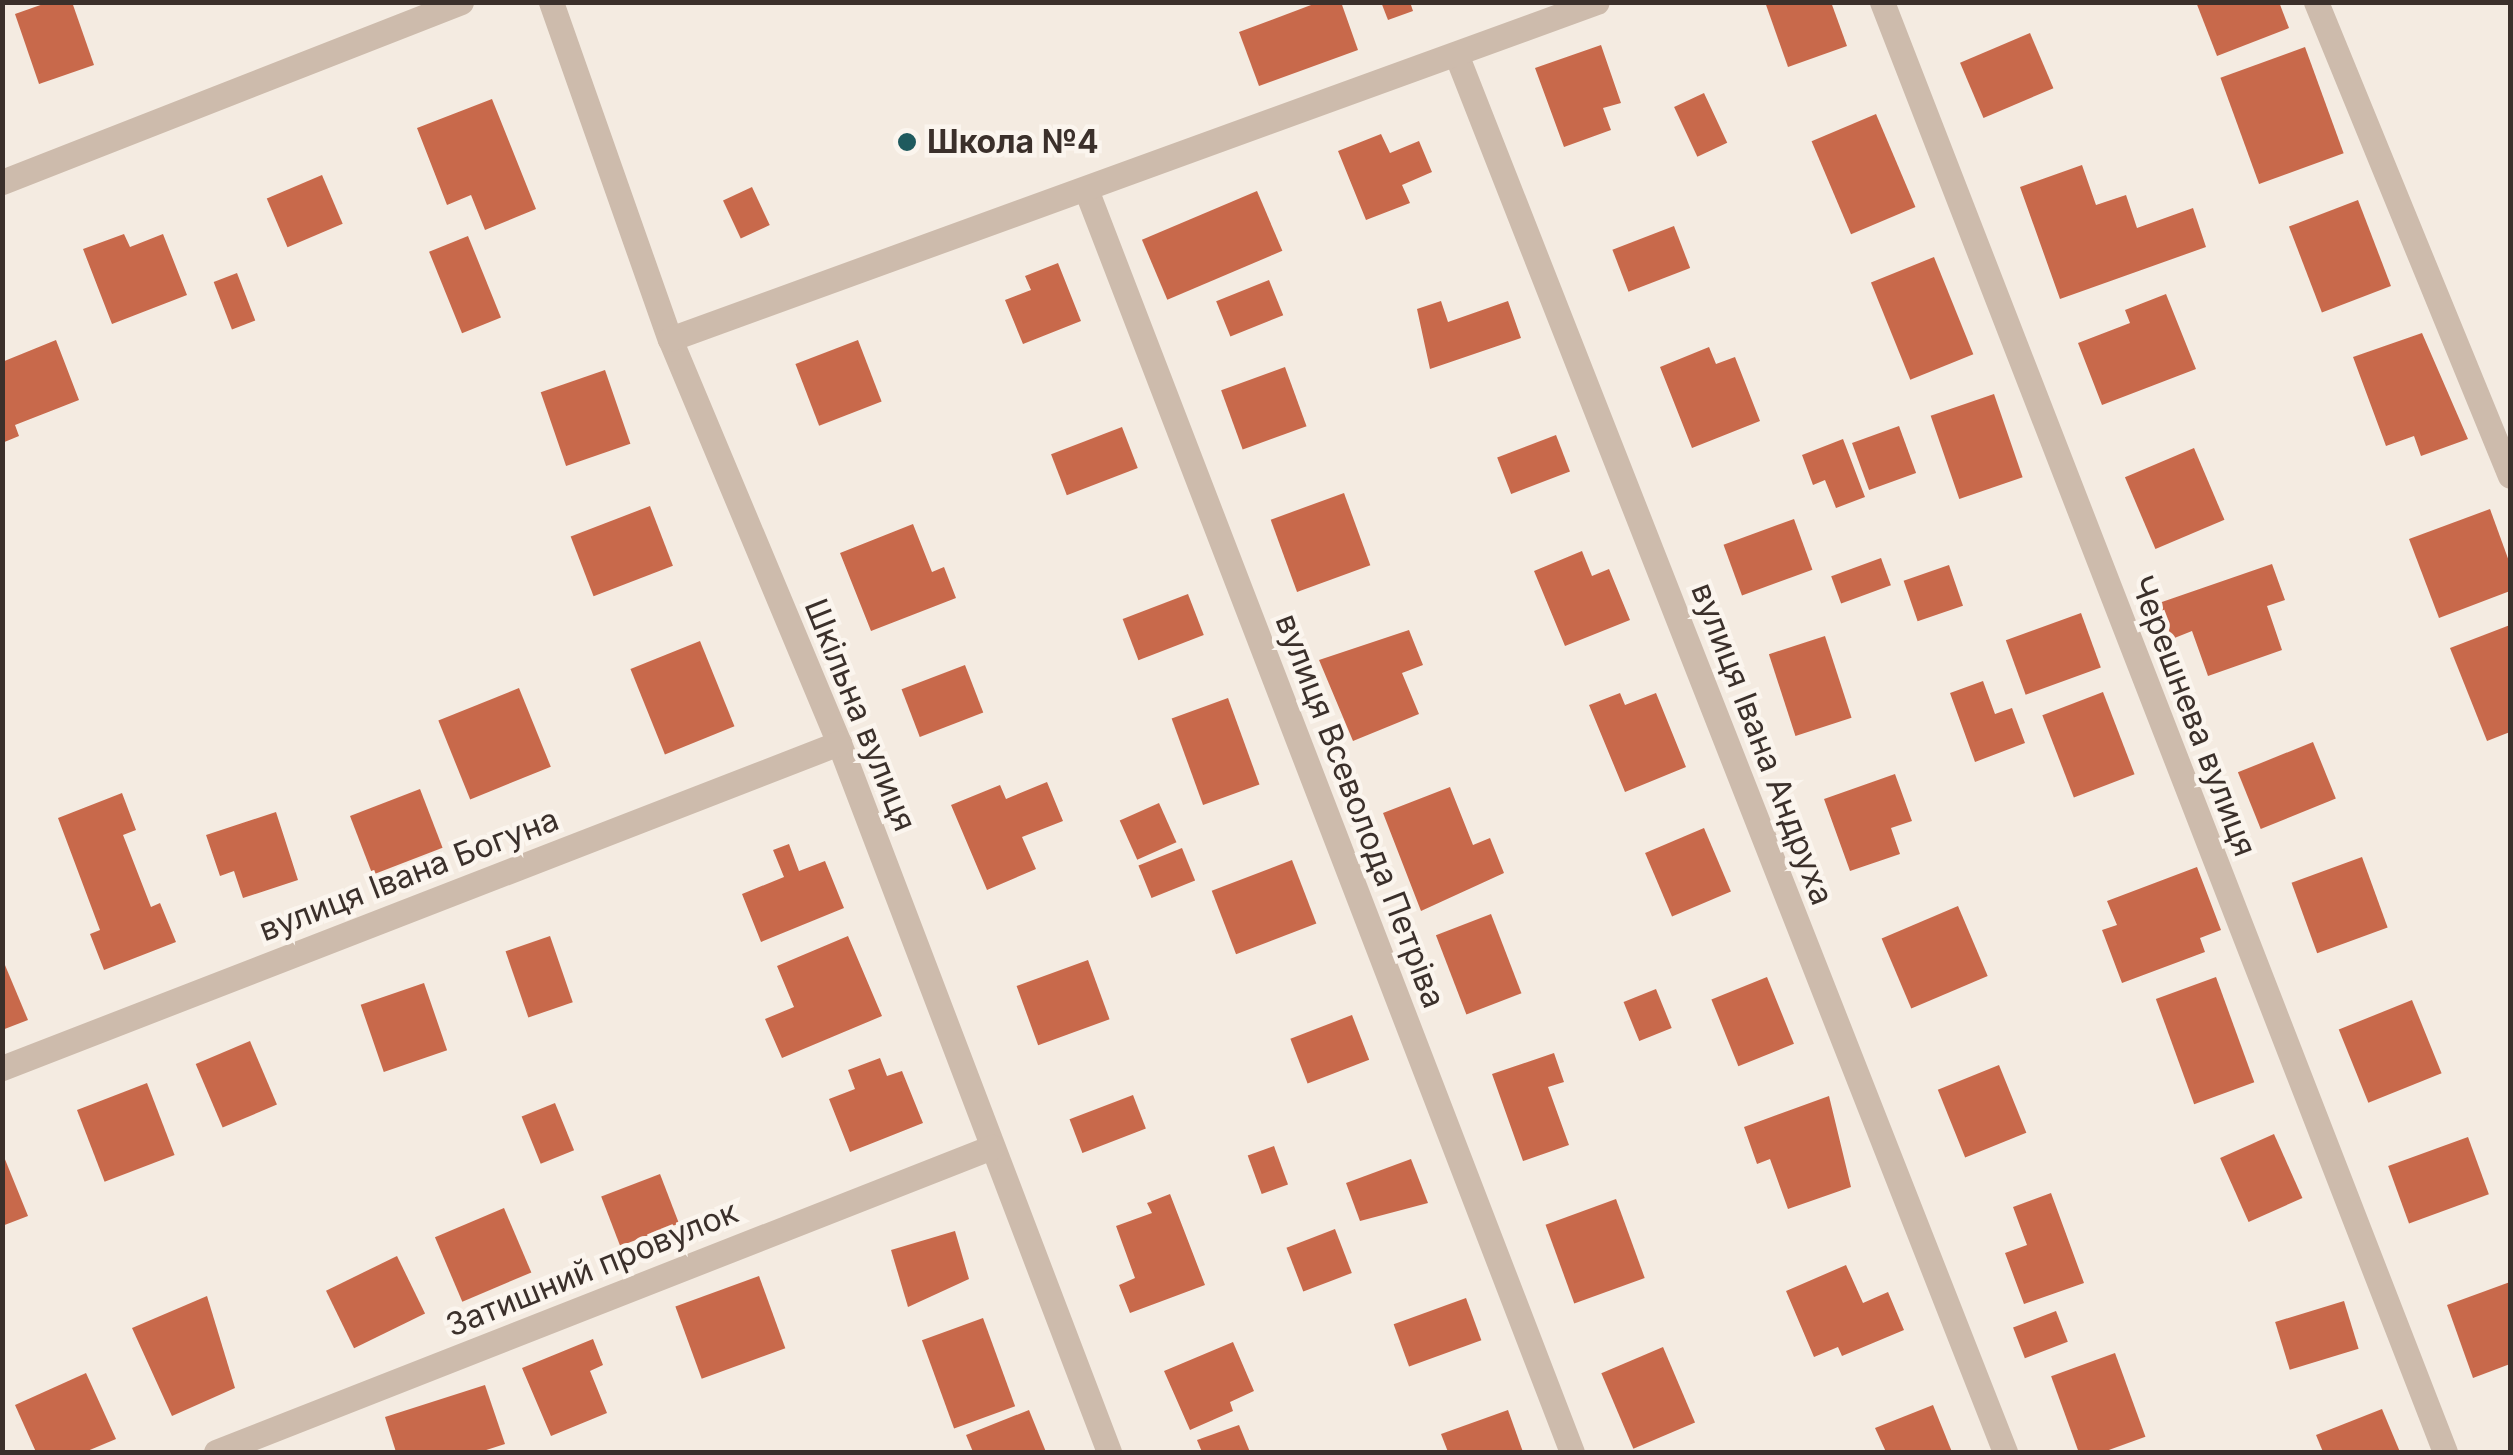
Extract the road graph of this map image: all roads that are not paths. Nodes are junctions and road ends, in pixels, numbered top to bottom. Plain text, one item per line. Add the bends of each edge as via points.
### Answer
1 (461, 2) edge
2 (551, 2) edge
3 (1597, 2) edge
4 (1882, 2) edge
5 (2316, 2) edge
6 (1458, 59) junction
7 (2, 182) edge
8 (1087, 192) junction
9 (670, 339) junction
10 (2510, 476) edge
11 (839, 743) junction
12 (2, 1068) edge
13 (992, 1147) junction
14 (216, 1452) edge
15 (1109, 1452) edge
16 (1572, 1452) edge
17 (2005, 1452) edge
18 (2444, 1452) edge

1 - 7 street
2 - 9 street, Шкільна вулиця
3 - 6 street
4 - 18 street, Черешнева вулиця
5 - 10 street
6 - 8 street
6 - 17 street, вулиця Івана Андруха
8 - 9 street
8 - 16 street, вулиця Всеволода Петріва
9 - 11 street, Шкільна вулиця
11 - 12 street, вулиця Івана Богуна
11 - 13 street, Шкільна вулиця
13 - 14 street, Затишний провулок
13 - 15 street, Шкільна вулиця

